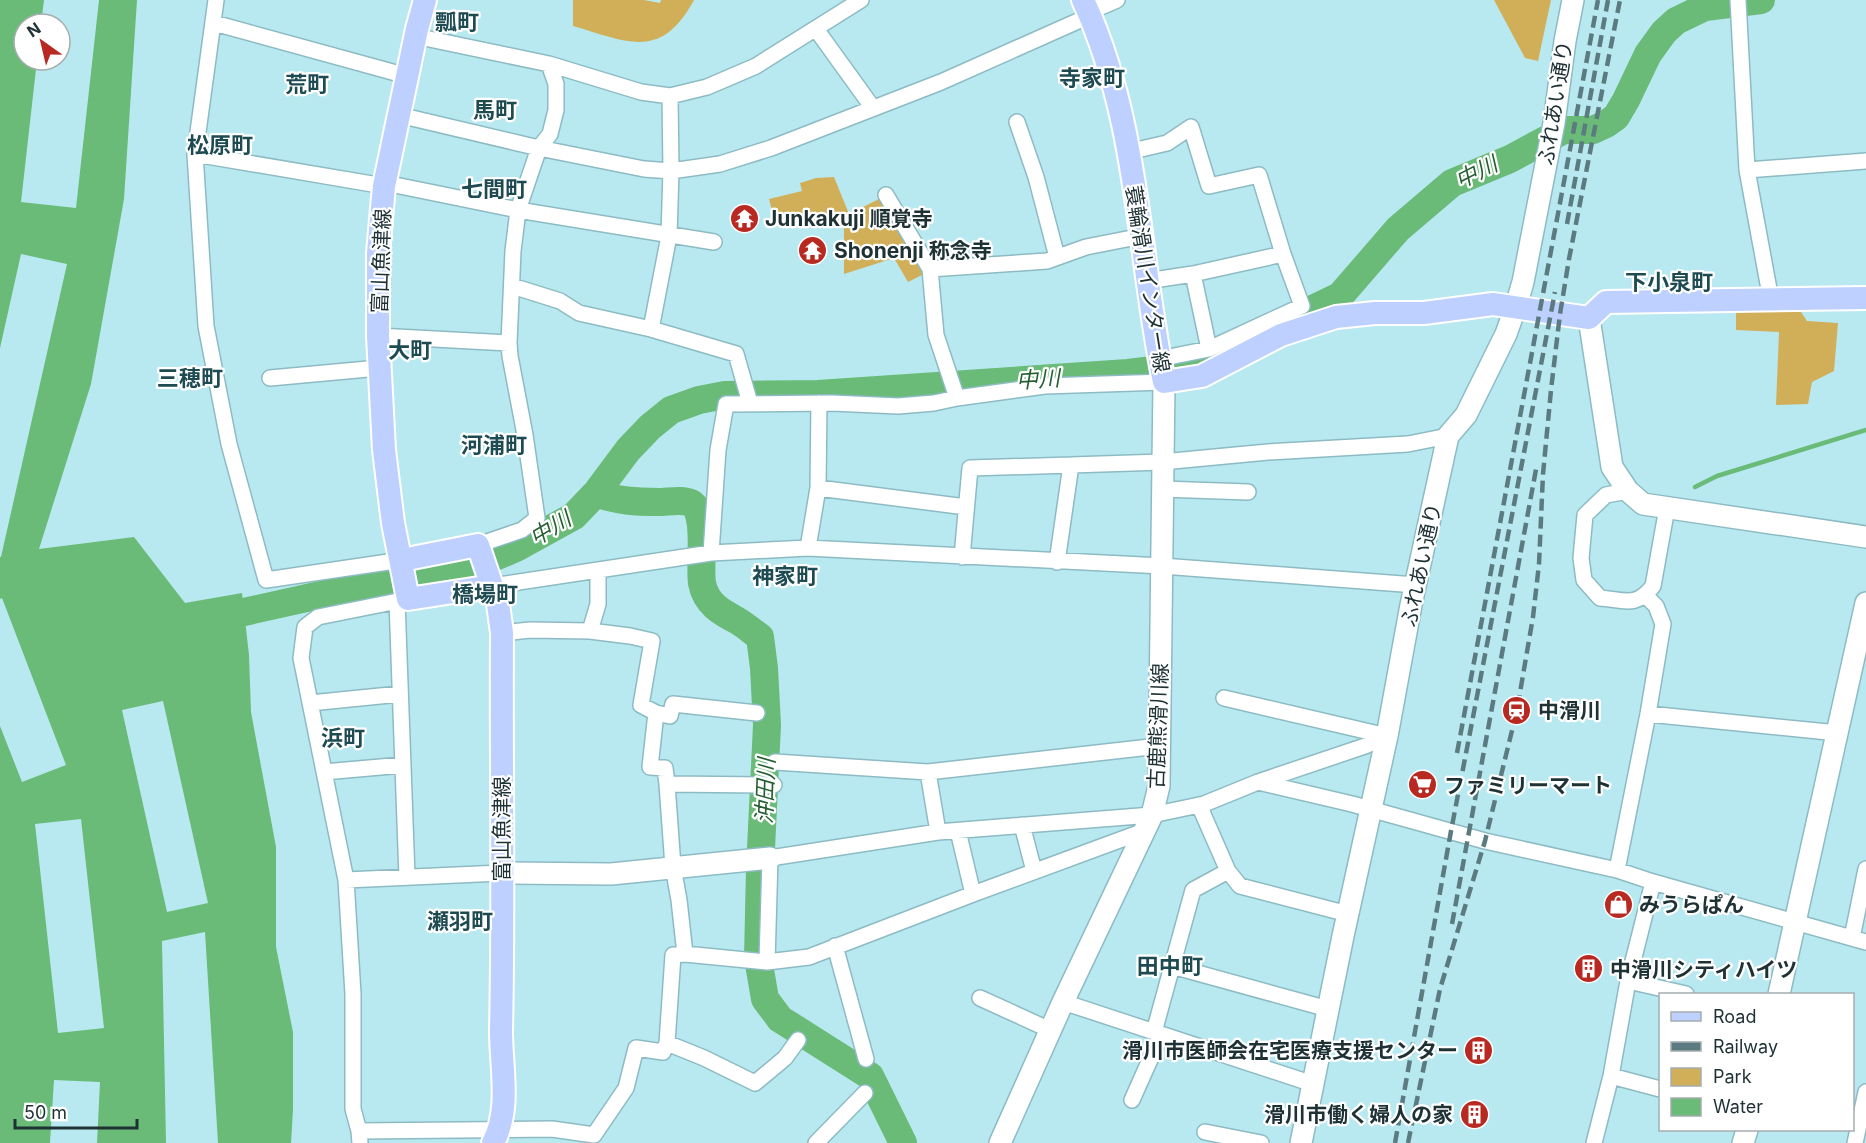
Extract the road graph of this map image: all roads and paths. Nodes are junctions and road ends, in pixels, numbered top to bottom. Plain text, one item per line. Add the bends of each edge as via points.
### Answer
1 (216, 0) edge
2 (425, 0) edge
3 (861, 0) edge
4 (1117, 0) edge
5 (1573, 0) edge
6 (1738, 0) edge
7 (1086, 6) edge
8 (214, 23) junction
9 (816, 29) junction
10 (416, 36) junction
11 (549, 64) junction
12 (407, 76) junction
13 (670, 96) junction
14 (873, 108) junction
15 (399, 115) junction
16 (1017, 122) dead end
17 (539, 148) junction
18 (1128, 152) junction
19 (195, 154) junction
20 (1866, 161) edge
21 (1748, 170) junction
22 (671, 171) junction
23 (384, 186) junction
24 (886, 195) dead end
25 (518, 210) junction
26 (669, 236) junction
27 (1142, 236) junction
28 (714, 242) dead end
29 (1283, 254) junction
30 (1057, 257) junction
31 (930, 269) junction
32 (1193, 274) junction
33 (1147, 282) junction
34 (512, 286) junction
35 (1866, 298) edge
36 (1771, 300) junction
37 (1516, 306) junction
38 (1589, 318) junction
39 (651, 329) junction
40 (378, 336) junction
41 (509, 343) junction
42 (1209, 349) junction
43 (1159, 359) junction
44 (379, 368) junction
45 (270, 378) dead end
46 (1164, 382) junction
47 (957, 398) junction
48 (750, 403) junction
49 (819, 404) junction
50 (1448, 436) junction
51 (1162, 462) junction
52 (1071, 465) junction
53 (818, 488) junction
54 (1162, 489) junction
55 (1628, 491) junction
56 (1248, 492) dead end
57 (966, 507) junction
58 (1667, 508) junction
59 (1866, 537) edge
60 (478, 545) junction
61 (808, 548) junction
62 (711, 553) junction
63 (962, 557) junction
64 (402, 560) junction
65 (1057, 562) junction
66 (1162, 566) junction
67 (598, 570) junction
68 (1416, 585) junction
69 (492, 586) junction
70 (1646, 596) junction
71 (403, 600) junction
72 (1866, 603) edge
73 (590, 631) junction
74 (502, 633) junction
75 (400, 694) junction
76 (1224, 698) dead end
77 (310, 703) junction
78 (656, 713) junction
79 (757, 713) dead end
80 (1648, 714) junction
81 (1838, 733) junction
82 (1387, 736) junction
83 (1160, 746) junction
84 (775, 762) dead end
85 (403, 765) junction
86 (324, 772) junction
87 (928, 772) junction
88 (1258, 782) junction
89 (667, 784) junction
90 (774, 785) dead end
91 (1199, 805) junction
92 (1371, 809) junction
93 (1148, 823) junction
94 (1022, 825) junction
95 (958, 831) junction
96 (938, 832) junction
97 (760, 859) junction
98 (673, 867) junction
99 (1866, 869) edge
100 (1617, 870) junction
101 (1034, 871) junction
102 (1228, 871) junction
103 (501, 873) junction
104 (407, 877) junction
105 (346, 880) junction
106 (1653, 882) junction
107 (973, 894) junction
108 (1348, 914) junction
109 (1796, 921) junction
110 (1859, 940) edge
111 (835, 946) junction
112 (685, 954) junction
113 (767, 962) junction
114 (1172, 966) junction
115 (1628, 981) junction
116 (1682, 993) edge
117 (1779, 993) edge
118 (980, 998) dead end
119 (1063, 1002) junction
120 (1328, 1009) junction
121 (1050, 1030) junction
122 (1157, 1034) junction
123 (798, 1040) dead end
124 (667, 1043) junction
125 (866, 1059) dead end
126 (1611, 1076) junction
127 (1313, 1084) junction
128 (1659, 1089) edge
129 (1866, 1092) edge
130 (865, 1093) dead end
131 (1132, 1100) dead end
132 (1205, 1132) dead end
133 (497, 1136) edge
134 (552, 1136) edge
135 (359, 1137) edge
136 (1859, 1138) edge
137 (816, 1143) edge
138 (1000, 1143) edge
139 (1261, 1143) edge
140 (1301, 1143) edge
141 (1594, 1143) edge

1 - 8 street
2 - 10 main road, 富山魚津線
3 - 9 street
4 - 7 street
5 - 37 street, ふれあい通り via 1554,123
6 - 21 street
7 - 14 street via 1078,21
7 - 18 main road, 蓑輪滑川インター線 via 1122,111
8 - 12 street
8 - 19 street
9 - 13 street via 756,66 707,87
9 - 14 street
10 - 11 street
10 - 12 main road, 富山魚津線
11 - 13 street via 641,92
11 - 17 street via 556,84 556,110 550,134
12 - 15 main road, 富山魚津線
13 - 22 street
14 - 22 street via 720,164
15 - 17 street
15 - 23 main road, 富山魚津線
16 - 30 street
17 - 22 street
17 - 25 street
18 - 27 main road, 蓑輪滑川インター線
18 - 29 street via 1167,143 1191,127 1209,186 1259,175
19 - 23 street
19 - 64 street via 206,326 229,444 266,580
20 - 21 street
21 - 36 street
22 - 26 street
23 - 25 street
23 - 40 main road, 富山魚津線 via 378,253
24 - 31 street
25 - 26 street
25 - 34 street
26 - 28 street
26 - 39 street
27 - 30 street
27 - 33 main road, 蓑輪滑川インター線
29 - 32 street
29 - 42 street via 1302,306
30 - 31 street via 1047,261
31 - 47 street via 936,335
32 - 33 street
32 - 42 street
33 - 43 main road, 蓑輪滑川インター線
34 - 39 street via 560,302 579,313
34 - 41 street
35 - 36 main road
36 - 38 main road via 1606,302
37 - 38 main road, 蓑輪滑川インター線
37 - 46 main road, 蓑輪滑川インター線 via 1493,304 1424,313 1336,317 1281,335 1202,376
37 - 50 street, ふれあい通り via 1466,416
38 - 55 street via 1612,467
39 - 48 street via 736,354
40 - 41 street
40 - 44 main road, 富山魚津線
41 - 60 street via 537,518 522,530
42 - 43 street
43 - 46 main road, 蓑輪滑川インター線
44 - 45 street
44 - 64 main road, 富山魚津線 via 384,450
46 - 47 street via 1045,386
46 - 51 street, 古鹿熊滑川線
47 - 49 street via 898,406
48 - 49 street
48 - 62 street via 726,404 718,450
49 - 53 street
50 - 51 street via 1408,444
50 - 68 street, ふれあい通り
51 - 52 street
51 - 54 street, 古鹿熊滑川線
52 - 57 street via 970,468
52 - 65 street
53 - 57 street
53 - 61 street
54 - 56 street
54 - 66 street, 古鹿熊滑川線
55 - 58 street via 1643,504
55 - 70 street via 1606,495 1585,515 1581,558 1584,580 1600,598 1636,602
57 - 63 street
58 - 59 street
58 - 70 street via 1653,586
60 - 64 main road
60 - 69 main road, 富山魚津線
61 - 62 street
61 - 63 street
62 - 67 street
63 - 65 street
64 - 71 main road, 富山魚津線
65 - 66 street
66 - 68 street
66 - 83 street, 古鹿熊滑川線
67 - 69 street
67 - 73 street via 598,604
68 - 82 street, ふれあい通り
69 - 71 main road
69 - 74 main road, 富山魚津線
70 - 80 street via 1656,606 1663,624
71 - 75 street
71 - 77 street via 318,617 305,627 301,658
72 - 81 street
73 - 74 street
73 - 78 street via 652,641 641,705
74 - 103 main road, 富山魚津線
75 - 77 street
75 - 85 street
76 - 82 street
77 - 86 street
78 - 79 street via 670,716 674,704
78 - 89 street via 650,767 665,768
80 - 81 street
80 - 100 street
81 - 109 street
82 - 88 street
82 - 92 street, ふれあい通り
83 - 87 street
83 - 93 street, 古鹿熊滑川線 via 1159,786
84 - 87 street
85 - 86 street
85 - 104 street
86 - 105 street
87 - 96 street
88 - 91 street
88 - 92 street
89 - 90 street
89 - 98 street
91 - 93 street
91 - 102 street
92 - 100 street via 1485,841
92 - 108 street, ふれあい通り
93 - 94 street
93 - 101 street
93 - 119 street, 古鹿熊滑川線
94 - 95 street
94 - 101 street
95 - 96 street
95 - 107 street
96 - 97 street
97 - 98 street
97 - 113 street
98 - 103 street via 611,874
98 - 112 street
99 - 110 street
100 - 106 street
101 - 107 street
102 - 108 street via 1240,886
102 - 114 street via 1193,891
103 - 104 street
103 - 133 main road, 富山魚津線 via 504,1104
104 - 105 street
105 - 135 street via 353,994 353,1109
106 - 109 street
106 - 115 street
107 - 111 street
108 - 120 street, ふれあい通り
109 - 110 street
109 - 117 street
111 - 113 street via 809,957
111 - 125 street
112 - 113 street
112 - 124 street via 673,955
114 - 120 street
114 - 122 street
115 - 116 street
115 - 126 street
118 - 121 street
119 - 121 street, 古鹿熊滑川線
119 - 122 street
120 - 127 street, ふれあい通り
121 - 138 street, 古鹿熊滑川線
122 - 127 street
122 - 131 street
123 - 124 street via 785,1058 755,1083
124 - 134 street via 663,1052 636,1048 626,1089 594,1135
126 - 128 street
126 - 141 street
127 - 140 street, ふれあい通り
129 - 136 street
130 - 137 street
132 - 139 street
133 - 134 street
133 - 135 street

